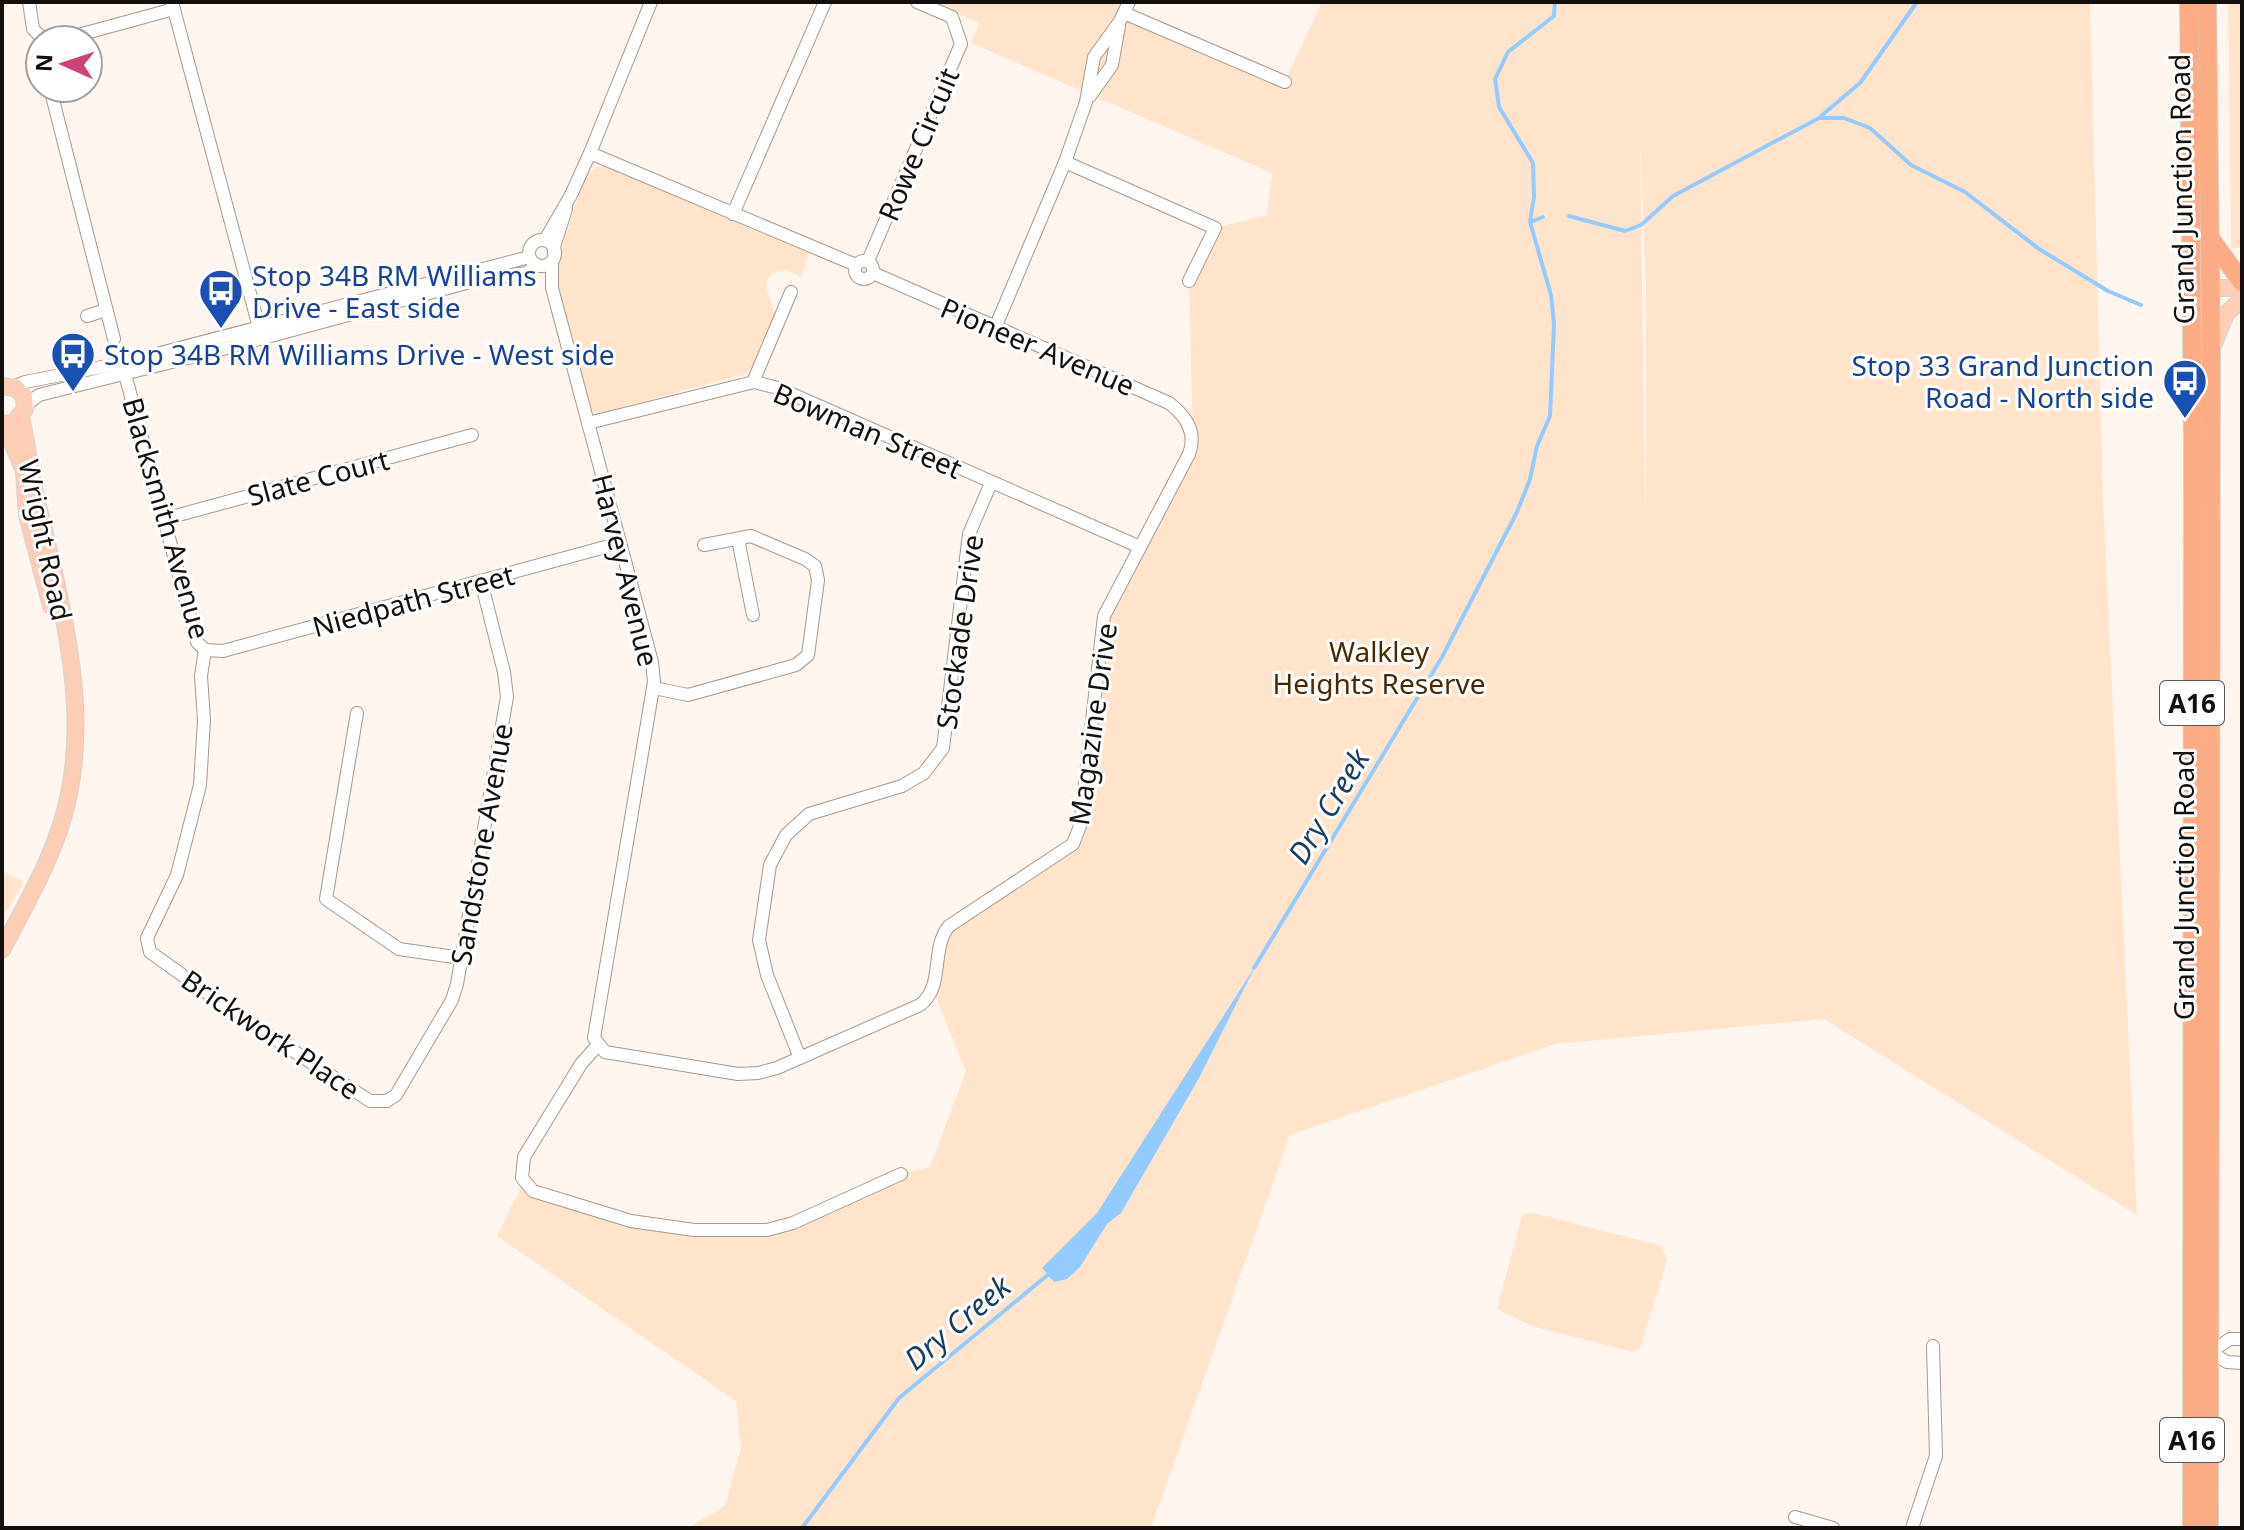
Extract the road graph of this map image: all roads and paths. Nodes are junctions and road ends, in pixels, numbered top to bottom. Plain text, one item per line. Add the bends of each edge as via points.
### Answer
1 (29, 2) edge
2 (651, 2) edge
3 (825, 2) edge
4 (917, 2) edge
5 (2189, 2) edge
6 (2207, 2) edge
7 (173, 5) edge
8 (1125, 12) edge
9 (32, 24) edge
10 (104, 26) edge
11 (1285, 82) dead end
12 (1086, 102) junction
13 (54, 104) edge
14 (590, 153) junction
15 (1065, 162) junction
16 (571, 195) junction
17 (733, 214) junction
18 (2211, 238) junction
19 (545, 240) junction
20 (542, 260) junction
21 (866, 267) junction
22 (1189, 281) dead end
23 (2242, 285) edge
24 (2211, 288) junction
25 (2191, 289) junction
26 (791, 292) dead end
27 (2242, 299) edge
28 (106, 310) junction
29 (87, 316) dead end
30 (995, 328) junction
31 (261, 332) junction
32 (114, 339) dead end
33 (2211, 349) junction
34 (124, 369) junction
35 (6, 382) edge
36 (753, 382) junction
37 (23, 411) junction
38 (3, 423) edge
39 (588, 423) junction
40 (1193, 432) joint
41 (472, 435) dead end
42 (991, 483) junction
43 (164, 519) junction
44 (738, 539) junction
45 (620, 543) junction
46 (704, 545) dead end
47 (1140, 547) junction
48 (481, 581) junction
49 (753, 615) dead end
50 (205, 650) junction
51 (69, 665) junction
52 (654, 688) junction
53 (357, 713) dead end
54 (2, 950) edge
55 (150, 952) joint
56 (461, 958) junction
57 (598, 1045) junction
58 (800, 1058) junction
59 (396, 1095) joint
60 (901, 1174) dead end
61 (2242, 1339) edge
62 (1933, 1346) dead end
63 (2201, 1352) junction
64 (2242, 1363) edge
65 (1795, 1517) dead end
66 (1833, 1528) edge
67 (1912, 1528) edge
68 (2192, 1528) edge
69 (2209, 1528) edge

1 - 9 street
2 - 14 street
3 - 17 street
4 - 21 street, Rowe Circuit via 952,17 961,44
5 - 25 highway, Grand Junction Road / A16
6 - 18 highway, Grand Junction Road / A16
7 - 10 street
7 - 31 street
8 - 11 street
8 - 12 street via 1112,65
8 - 12 street via 1094,57
12 - 15 street
13 - 28 street
14 - 16 street
14 - 17 street, Pioneer Avenue
15 - 22 street via 1215,228
15 - 30 street
16 - 19 street
16 - 20 street, Harvey Avenue via 554,247
17 - 21 street, Pioneer Avenue
18 - 23 highway
18 - 24 highway, Grand Junction Road / A16
19 - 20 street via 551,244
19 - 20 street via 533,243
20 - 31 street
20 - 39 street, Harvey Avenue
21 - 30 street, Pioneer Avenue
23 - 24 main road
24 - 25 highway
24 - 33 highway, Grand Junction Road / A16
25 - 63 highway, Grand Junction Road / A16
26 - 36 street
27 - 33 main road via 2226,314
28 - 29 street
28 - 32 street
30 - 40 street, Pioneer Avenue via 1169,403
31 - 34 street
33 - 63 highway, Grand Junction Road / A16
34 - 35 street
34 - 37 street via 39,395
34 - 43 street, Blacksmith Avenue
35 - 37 main road via 22,395
36 - 39 street, Bowman Street
36 - 42 street, Bowman Street via 778,388
37 - 38 main road via 14,422
37 - 51 main road, Wright Road
38 - 51 main road, Wright Road via 24,471 31,533
39 - 45 street, Harvey Avenue
40 - 47 street, Magazine Drive via 1189,454
41 - 43 street, Slate Court
42 - 47 street, Bowman Street
42 - 58 street, Stockade Drive via 969,534 943,748 924,773 902,786 809,814 786,835 770,865 759,940
43 - 50 street, Blacksmith Avenue via 197,642
44 - 46 street
44 - 49 street
44 - 52 street via 751,536 815,566 818,580 808,655 796,665 688,695
45 - 48 street, Niedpath Street
45 - 52 street, Harvey Avenue
47 - 58 street, Magazine Drive via 1104,616 1080,826 1073,844 949,926 933,990 925,1002
48 - 50 street, Niedpath Street via 223,651
48 - 56 street, Sandstone Avenue via 507,697
50 - 55 street, Blacksmith Avenue via 200,785 177,875 147,938
51 - 54 main road, Wright Road via 75,723 69,794 51,852
52 - 57 street, Harvey Avenue via 594,1032
53 - 56 street via 326,899 399,949
55 - 59 street, Brickwork Place via 370,1101
56 - 59 street, Sandstone Avenue via 452,1000
57 - 58 street, Magazine Drive via 605,1052 738,1074
57 - 60 street via 524,1157 522,1178 533,1191 631,1221 694,1230 767,1230
61 - 63 street
62 - 67 street via 1936,1456
63 - 64 street
63 - 68 highway, Grand Junction Road / A16
63 - 69 highway, Grand Junction Road / A16
65 - 66 street

